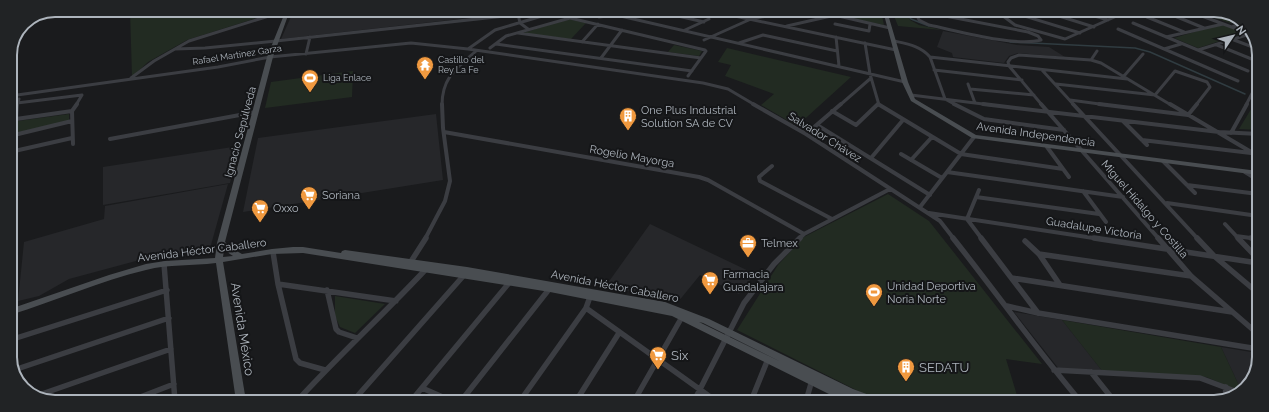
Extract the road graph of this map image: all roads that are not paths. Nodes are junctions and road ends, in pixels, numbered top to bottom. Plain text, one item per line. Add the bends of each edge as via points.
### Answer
1 (266, 17) edge
2 (285, 17) edge
3 (491, 17) edge
4 (518, 17) edge
5 (538, 17) edge
6 (625, 17) edge
7 (682, 17) edge
8 (741, 17) edge
9 (761, 17) edge
10 (827, 17) edge
11 (837, 17) edge
12 (887, 17) edge
13 (918, 17) edge
14 (949, 17) edge
15 (1004, 17) edge
16 (1028, 17) edge
17 (1062, 17) edge
18 (1098, 17) edge
19 (1115, 17) edge
20 (1147, 17) dead end
21 (1177, 17) edge
22 (1204, 17) edge
23 (709, 19) dead end
24 (751, 19) junction
25 (1108, 20) junction
26 (519, 21) junction
27 (524, 21) junction
28 (704, 22) junction
29 (1133, 23) dead end
30 (598, 24) junction
31 (835, 24) dead end
32 (870, 24) junction
33 (1223, 24) junction
34 (1237, 25) edge
35 (785, 26) junction
36 (1094, 27) junction
37 (1232, 27) junction
38 (534, 28) junction
39 (890, 28) junction
40 (1204, 28) junction
41 (528, 29) junction
42 (1118, 29) dead end
43 (622, 30) junction
44 (684, 30) junction
45 (1240, 30) joint
46 (517, 32) junction
47 (1185, 32) junction
48 (1244, 32) edge
49 (1080, 33) junction
50 (1247, 36) edge
51 (310, 37) junction
52 (712, 37) junction
53 (836, 37) junction
54 (1166, 38) junction
55 (704, 40) dead end
56 (1234, 40) junction
57 (276, 41) junction
58 (582, 42) junction
59 (894, 42) junction
60 (739, 43) junction
61 (496, 44) junction
62 (865, 44) junction
63 (1181, 44) junction
64 (1216, 45) junction
65 (610, 46) junction
66 (1251, 46) edge
67 (490, 48) dead end
68 (175, 49) junction
69 (468, 49) junction
70 (1164, 49) junction
71 (476, 50) junction
72 (896, 50) junction
73 (837, 51) junction
74 (1097, 51) dead end
75 (1198, 51) junction
76 (306, 54) junction
77 (1143, 54) dead end
78 (270, 57) junction
79 (930, 57) junction
80 (601, 58) junction
81 (701, 58) junction
82 (1252, 59) edge
83 (1091, 60) junction
84 (839, 66) junction
85 (1009, 66) junction
86 (934, 70) junction
87 (1042, 70) junction
88 (692, 71) junction
89 (1248, 71) dead end
90 (688, 76) dead end
91 (870, 76) junction
92 (1124, 76) junction
93 (131, 78) junction
94 (1129, 79) junction
95 (1022, 80) junction
96 (1238, 81) dead end
97 (905, 82) junction
98 (968, 84) dead end
99 (1056, 84) junction
100 (970, 89) junction
101 (1252, 94) edge
102 (17, 95) edge
103 (910, 95) junction
104 (1034, 95) junction
105 (1155, 95) junction
106 (945, 99) junction
107 (1070, 100) junction
108 (975, 102) junction
109 (878, 104) junction
110 (17, 110) edge
111 (72, 111) junction
112 (832, 111) junction
113 (256, 112) junction
114 (1048, 112) junction
115 (1188, 115) junction
116 (1086, 117) junction
117 (17, 119) edge
118 (903, 120) junction
119 (72, 121) junction
120 (1123, 121) junction
121 (817, 125) junction
122 (1064, 130) junction
123 (444, 132) junction
124 (1219, 132) junction
125 (1231, 133) junction
126 (17, 134) edge
127 (806, 134) junction
128 (1252, 134) edge
129 (974, 136) junction
130 (932, 137) junction
131 (72, 138) junction
132 (110, 139) dead end
133 (1142, 140) junction
134 (73, 144) dead end
135 (1147, 145) dead end
136 (1047, 147) junction
137 (17, 150) edge
138 (1083, 151) junction
139 (1252, 152) edge
140 (1252, 153) edge
141 (901, 154) dead end
142 (961, 154) junction
143 (1122, 156) junction
144 (871, 158) junction
145 (911, 160) junction
146 (1163, 161) junction
147 (772, 166) dead end
148 (1063, 169) junction
149 (947, 172) junction
150 (1245, 172) junction
151 (1252, 173) edge
152 (1252, 176) edge
153 (1069, 177) dead end
154 (942, 178) junction
155 (1187, 185) junction
156 (890, 189) junction
157 (979, 190) dead end
158 (1084, 191) junction
159 (1195, 193) dead end
160 (1252, 193) edge
161 (930, 196) junction
162 (976, 197) junction
163 (1124, 197) junction
164 (1166, 203) junction
165 (920, 208) junction
166 (928, 212) junction
167 (1099, 214) junction
168 (1252, 215) edge
169 (832, 219) junction
170 (967, 219) junction
171 (1106, 222) dead end
172 (1225, 224) dead end
173 (804, 234) junction
174 (1236, 236) junction
175 (1252, 238) edge
176 (1025, 241) dead end
177 (221, 243) junction
178 (1168, 249) junction
179 (273, 252) junction
180 (1252, 252) edge
181 (1039, 254) junction
182 (1214, 256) junction
183 (242, 257) junction
184 (219, 261) junction
185 (1252, 262) edge
186 (164, 264) junction
187 (408, 265) junction
188 (427, 267) junction
189 (465, 273) junction
190 (1191, 276) junction
191 (1012, 278) junction
192 (278, 284) junction
193 (509, 284) junction
194 (1060, 285) junction
195 (550, 287) junction
196 (1252, 288) edge
197 (167, 290) junction
198 (327, 290) junction
199 (591, 294) junction
200 (396, 301) junction
201 (1007, 306) junction
202 (586, 308) junction
203 (17, 310) edge
204 (1232, 312) junction
205 (677, 313) junction
206 (1038, 313) junction
207 (169, 318) junction
208 (1252, 329) edge
209 (619, 332) junction
210 (727, 335) junction
211 (17, 338) edge
212 (357, 338) junction
213 (1252, 347) edge
214 (171, 350) junction
215 (657, 359) junction
216 (768, 359) junction
217 (19, 368) edge
218 (326, 370) junction
219 (1054, 370) junction
220 (1091, 372) junction
221 (814, 378) junction
222 (174, 384) junction
223 (1226, 387) junction
224 (422, 388) junction
225 (700, 389) junction
226 (1233, 390) edge
227 (44, 393) edge
228 (1225, 393) edge
229 (144, 395) edge
230 (174, 395) edge
231 (240, 395) edge
232 (303, 395) edge
233 (357, 395) edge
234 (416, 395) edge
235 (438, 395) edge
236 (466, 395) edge
237 (524, 395) edge
238 (580, 395) edge
239 (637, 395) edge
240 (697, 395) edge
241 (708, 395) edge
242 (753, 395) edge
243 (808, 395) edge
244 (842, 395) edge
245 (858, 395) edge
246 (1075, 395) edge
247 (1109, 395) edge

1 - 68 street via 195,39
2 - 57 main road, Ignacio Sepúlveda
3 - 51 street
4 - 26 street
5 - 27 street
6 - 44 street
7 - 28 street
8 - 24 street
9 - 24 street
10 - 35 street
11 - 32 street
12 - 39 main road, Avenida Independencia
13 - 14 street via 930,25 1013,41 1041,40 1028,32
15 - 49 street via 1015,25 1059,38
16 - 49 street
17 - 36 street
18 - 25 street
19 - 25 street
20 - 47 street
21 - 40 street
22 - 33 street
23 - 28 street
24 - 35 street
24 - 52 street
25 - 36 street
26 - 27 street
26 - 41 street
26 - 69 street via 495,30
27 - 38 street
28 - 44 street
29 - 54 street
30 - 38 street via 564,18
30 - 43 street
30 - 58 street
31 - 32 street via 867,31 870,30
32 - 39 street
33 - 37 street
33 - 40 street
34 - 37 street
35 - 53 street
36 - 49 street
37 - 45 street
38 - 41 street
39 - 59 main road, Avenida Independencia
40 - 47 street
41 - 46 street
42 - 70 street
43 - 65 street
43 - 81 street via 705,50
44 - 52 street
45 - 48 street
46 - 58 street
46 - 61 street
47 - 54 street
50 - 56 street
51 - 57 street
51 - 76 street
52 - 55 street
52 - 60 street
53 - 62 street
53 - 73 street
54 - 63 street
56 - 64 street
56 - 66 street
57 - 68 street
57 - 78 main road, Ignacio Sepúlveda
58 - 65 street
59 - 72 main road, Avenida Independencia
59 - 79 street via 916,46
60 - 73 street via 763,35
60 - 84 street
61 - 67 street
61 - 80 street
62 - 72 street
62 - 91 street
63 - 70 street
63 - 75 street
64 - 75 street
64 - 82 street
65 - 80 street
65 - 81 street
68 - 93 street via 144,67
69 - 71 street, Salvador Chávez
69 - 76 street, Rafael Martínez Garza via 411,43
70 - 96 street
71 - 123 street via 452,72 445,84 442,105
71 - 127 street, Salvador Chávez via 703,83 728,89
72 - 97 main road, Avenida Independencia
73 - 84 street
74 - 83 street
75 - 89 street
76 - 78 street, Rafael Martínez Garza
77 - 92 street
78 - 93 street, Rafael Martínez Garza via 218,67
78 - 113 main road, Ignacio Sepúlveda
79 - 85 street
79 - 86 street
80 - 88 street
81 - 88 street
83 - 85 street via 1019,55 1011,58
83 - 92 street
84 - 91 street
85 - 87 street
85 - 95 street, Miguel Hidalgo y Costilla
86 - 95 street
86 - 106 street
87 - 94 street
87 - 99 street
88 - 90 street
91 - 97 street
91 - 109 street
91 - 112 street
92 - 94 street
93 - 102 street, Rafael Martínez Garza
94 - 105 street
95 - 104 street, Miguel Hidalgo y Costilla
97 - 103 main road, Avenida Independencia
98 - 100 street
99 - 105 street
99 - 107 street
100 - 104 street
100 - 108 street
101 - 125 street
103 - 106 street
103 - 129 main road, Avenida Independencia via 915,103
104 - 114 street, Miguel Hidalgo y Costilla
105 - 115 street
105 - 115 street via 1176,71 1207,82 1210,86
106 - 108 street
106 - 122 street via 984,119
107 - 115 street
107 - 116 street
108 - 114 street
109 - 112 street via 856,125
109 - 118 street
110 - 111 street via 18,101 82,96
111 - 117 street
111 - 119 street
112 - 121 street
113 - 132 street
113 - 177 main road, Ignacio Sepúlveda
114 - 116 street
114 - 122 street, Miguel Hidalgo y Costilla
115 - 124 street
116 - 120 street
116 - 143 street
118 - 130 street
118 - 144 street
119 - 126 street
119 - 131 street
120 - 124 street
120 - 133 street
121 - 127 street
121 - 144 street
122 - 138 street, Miguel Hidalgo y Costilla
123 - 173 street, Rogelio Mayorga via 699,177
123 - 187 street via 449,190 436,219
124 - 125 street
124 - 139 street
125 - 128 street
127 - 156 street, Salvador Chávez
129 - 136 main road, Avenida Independencia
129 - 142 street
130 - 142 street
130 - 145 street
131 - 134 street
131 - 137 street
133 - 135 street
133 - 140 street
136 - 138 main road, Avenida Independencia
136 - 148 street
138 - 143 main road, Avenida Independencia
138 - 163 street, Miguel Hidalgo y Costilla
141 - 145 street
142 - 148 street
142 - 149 street
143 - 146 main road, Avenida Independencia
143 - 164 street
144 - 161 street
145 - 154 street
146 - 150 main road, Avenida Independencia
146 - 155 street
147 - 169 street via 759,177 760,180
148 - 153 street
149 - 154 street
149 - 158 street
150 - 151 main road, Avenida Independencia
150 - 152 street
154 - 161 street
155 - 159 street
155 - 160 street
156 - 165 street, Salvador Chávez
156 - 169 street
157 - 162 street
158 - 163 street
158 - 167 street
161 - 165 street
162 - 167 street
162 - 170 street
163 - 178 street, Miguel Hidalgo y Costilla
164 - 168 street
164 - 182 street
165 - 166 street, Salvador Chávez
166 - 170 street, Guadalupe Victoria
166 - 201 street, Salvador Chávez via 946,227
167 - 171 street
169 - 173 street
170 - 178 street, Guadalupe Victoria
170 - 191 street
172 - 174 street
173 - 210 street via 774,264 744,303
174 - 175 street
174 - 180 street
176 - 181 street
177 - 183 main road
177 - 184 main road, Ignacio Sepúlveda
178 - 182 street, Guadalupe Victoria
178 - 190 street, Miguel Hidalgo y Costilla
179 - 183 main road, Avenida Héctor Caballero
179 - 187 main road, Avenida Héctor Caballero via 294,249
179 - 192 street
181 - 190 street
181 - 194 street
182 - 185 street, Guadalupe Victoria
182 - 196 street
183 - 184 main road, Avenida Héctor Caballero
184 - 186 main road, Avenida Héctor Caballero
184 - 231 main road, Avenida México
186 - 197 street
186 - 203 main road, Avenida Héctor Caballero via 108,277
187 - 188 main road, Avenida Héctor Caballero
188 - 189 main road, Avenida Héctor Caballero
188 - 200 street
189 - 193 main road, Avenida Héctor Caballero
189 - 195 main road, Avenida Héctor Caballero
189 - 233 street
190 - 204 street, Miguel Hidalgo y Costilla
191 - 194 street
191 - 206 street
192 - 198 street
192 - 218 street via 296,359 300,364
193 - 195 main road, Avenida Héctor Caballero
193 - 224 street
194 - 204 street
195 - 199 main road, Avenida Héctor Caballero
195 - 236 street
197 - 207 street
197 - 211 street
198 - 200 street
198 - 212 street via 336,329
199 - 202 street
199 - 205 main road, Avenida Héctor Caballero
200 - 212 street
201 - 206 street
201 - 219 street, Salvador Chávez
202 - 209 street
202 - 237 street
204 - 208 street, Miguel Hidalgo y Costilla
205 - 210 main road, Avenida Héctor Caballero
205 - 215 street
206 - 213 street
207 - 214 street
207 - 217 street
209 - 215 street
209 - 238 street
210 - 216 main road, Avenida Héctor Caballero
210 - 221 main road, Avenida Héctor Caballero
210 - 225 street
212 - 218 street
214 - 222 street
214 - 227 street
215 - 225 street
215 - 239 street
216 - 221 main road, Avenida Héctor Caballero
216 - 242 street
218 - 232 street
219 - 220 street
219 - 246 street, Salvador Chávez
220 - 223 street via 1200,378
220 - 247 street
221 - 243 street
221 - 244 main road, Avenida Héctor Caballero
221 - 245 main road, Avenida Héctor Caballero
222 - 229 street
222 - 230 street
223 - 226 street
223 - 228 street
224 - 234 street
224 - 235 street
225 - 240 street
225 - 241 street

